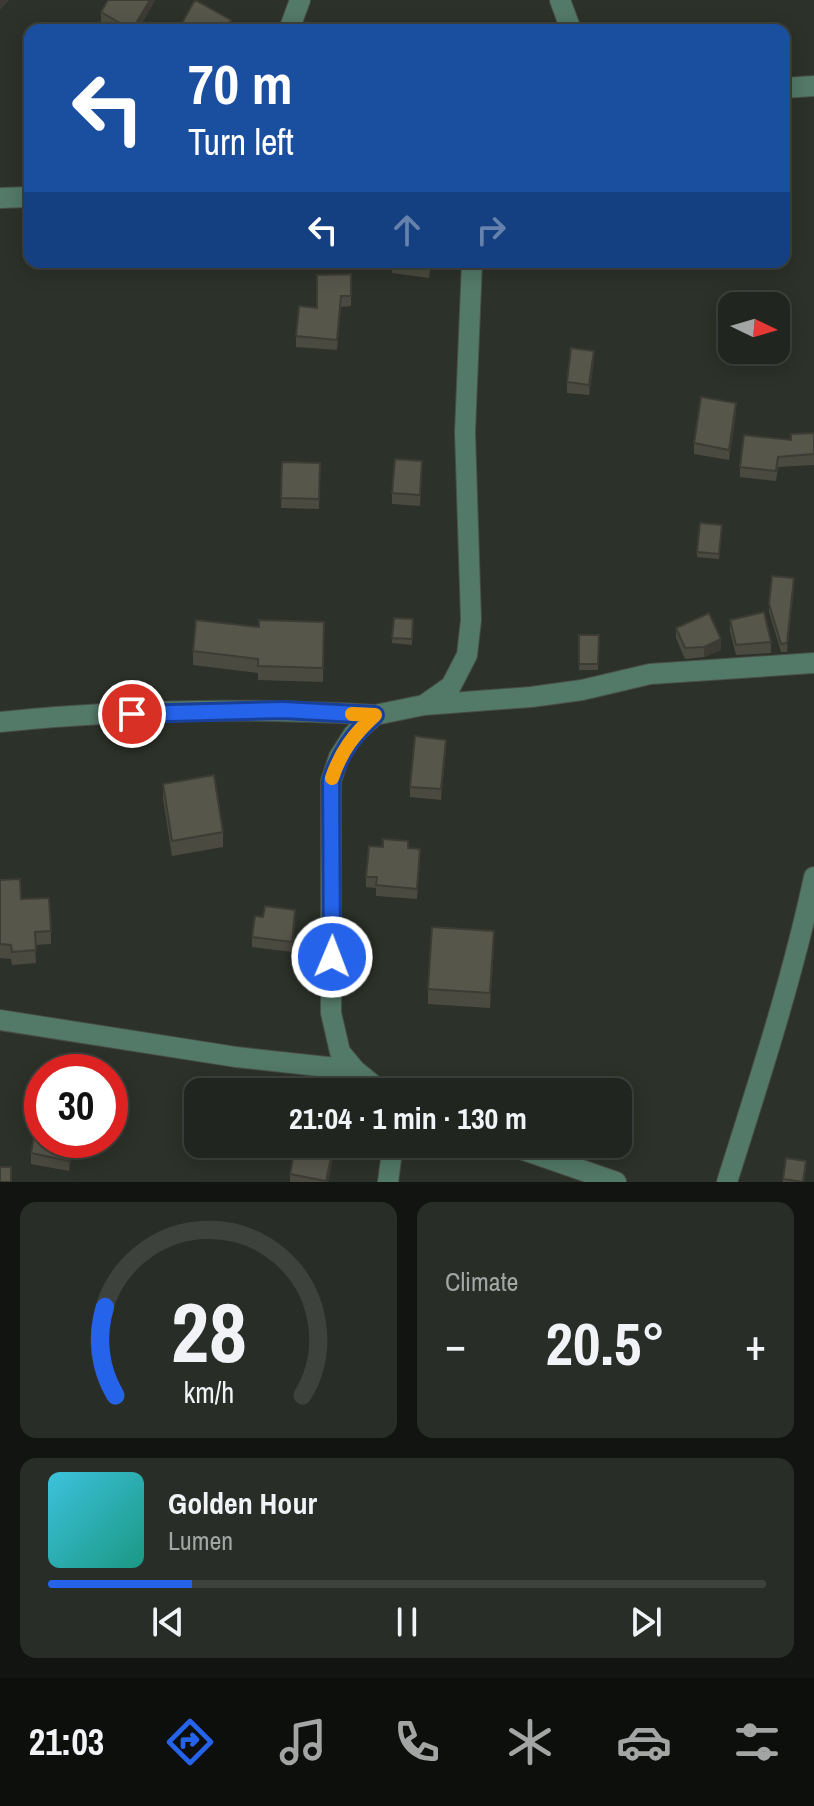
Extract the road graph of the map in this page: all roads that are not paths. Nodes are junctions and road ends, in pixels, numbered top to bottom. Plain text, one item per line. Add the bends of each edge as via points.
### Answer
1 (300, 0) edge
2 (560, 0) edge
3 (291, 24) edge
4 (569, 24) edge
5 (814, 86) edge
6 (790, 88) edge
7 (24, 197) edge
8 (0, 198) edge
9 (472, 268) edge
10 (814, 663) edge
11 (424, 705) junction
12 (375, 715) junction
13 (0, 722) edge
14 (814, 877) edge
15 (0, 1020) edge
16 (355, 1070) junction
17 (365, 1078) edge
18 (391, 1158) edge
19 (547, 1158) edge
20 (388, 1182) edge
21 (616, 1182) edge
22 (727, 1182) edge

1 - 3 street
2 - 4 street
5 - 6 street
7 - 8 street
9 - 11 street via 465,432 471,620 467,655 451,686
10 - 11 street via 650,674 531,697
11 - 12 street
12 - 13 street via 283,710
12 - 16 street via 353,735 331,781 331,1013 340,1052
14 - 22 street
15 - 16 street
16 - 17 street
18 - 20 street
19 - 21 street

